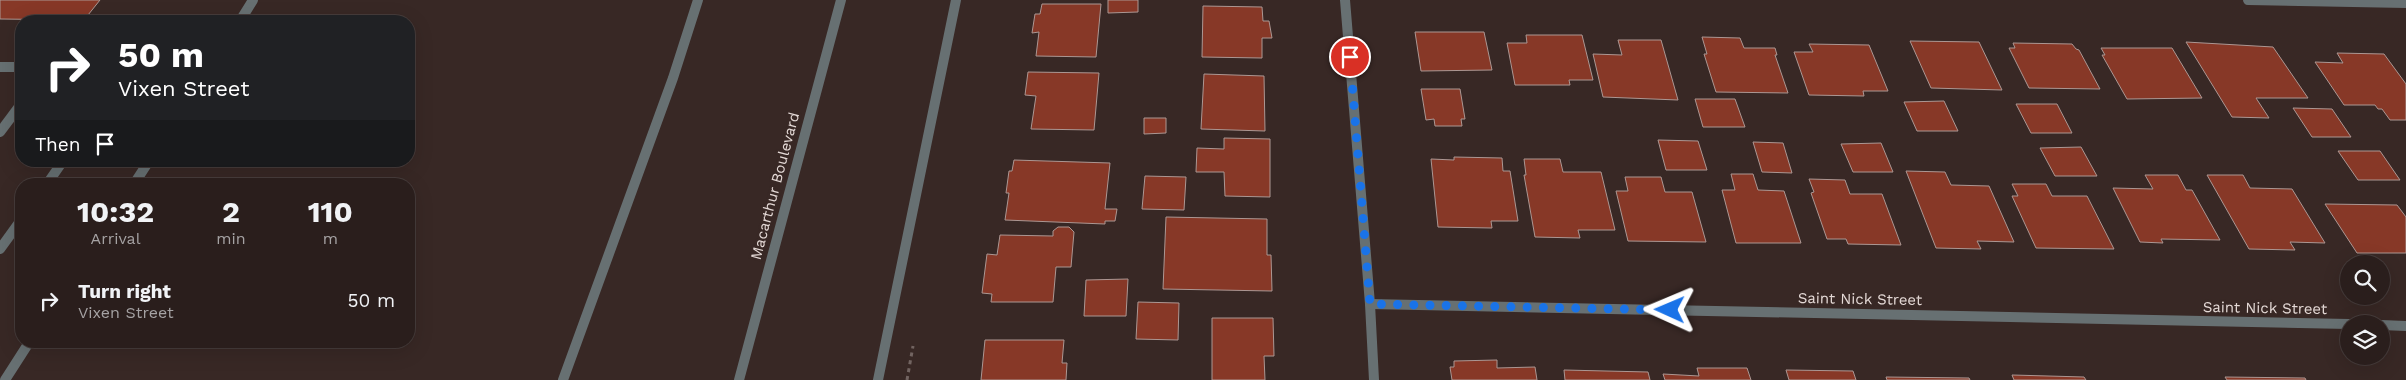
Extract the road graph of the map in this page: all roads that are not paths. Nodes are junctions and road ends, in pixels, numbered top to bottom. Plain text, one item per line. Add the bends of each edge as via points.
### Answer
1 (253, 0) edge
2 (698, 0) edge
3 (841, 0) edge
4 (956, 0) edge
5 (1345, 0) edge
6 (2248, 0) edge
7 (2406, 3) edge
8 (244, 15) edge
9 (0, 67) edge
10 (15, 67) edge
11 (15, 112) edge
12 (0, 132) edge
13 (59, 167) edge
14 (145, 167) edge
15 (51, 178) edge
16 (138, 178) edge
17 (15, 229) edge
18 (0, 250) edge
19 (1370, 304) junction
20 (2340, 324) edge
21 (2390, 325) edge
22 (2406, 326) edge
23 (25, 348) edge
24 (4, 380) edge
25 (563, 380) edge
26 (739, 380) edge
27 (878, 380) edge
28 (1374, 380) edge

1 - 8 street
2 - 25 street via 673,78
3 - 26 street, Macarthur Boulevard
4 - 27 street
5 - 19 street
6 - 7 street
9 - 10 street
11 - 12 street
13 - 15 street
14 - 16 street
17 - 18 street
19 - 20 street, Saint Nick Street
19 - 28 street
21 - 22 street
23 - 24 street

